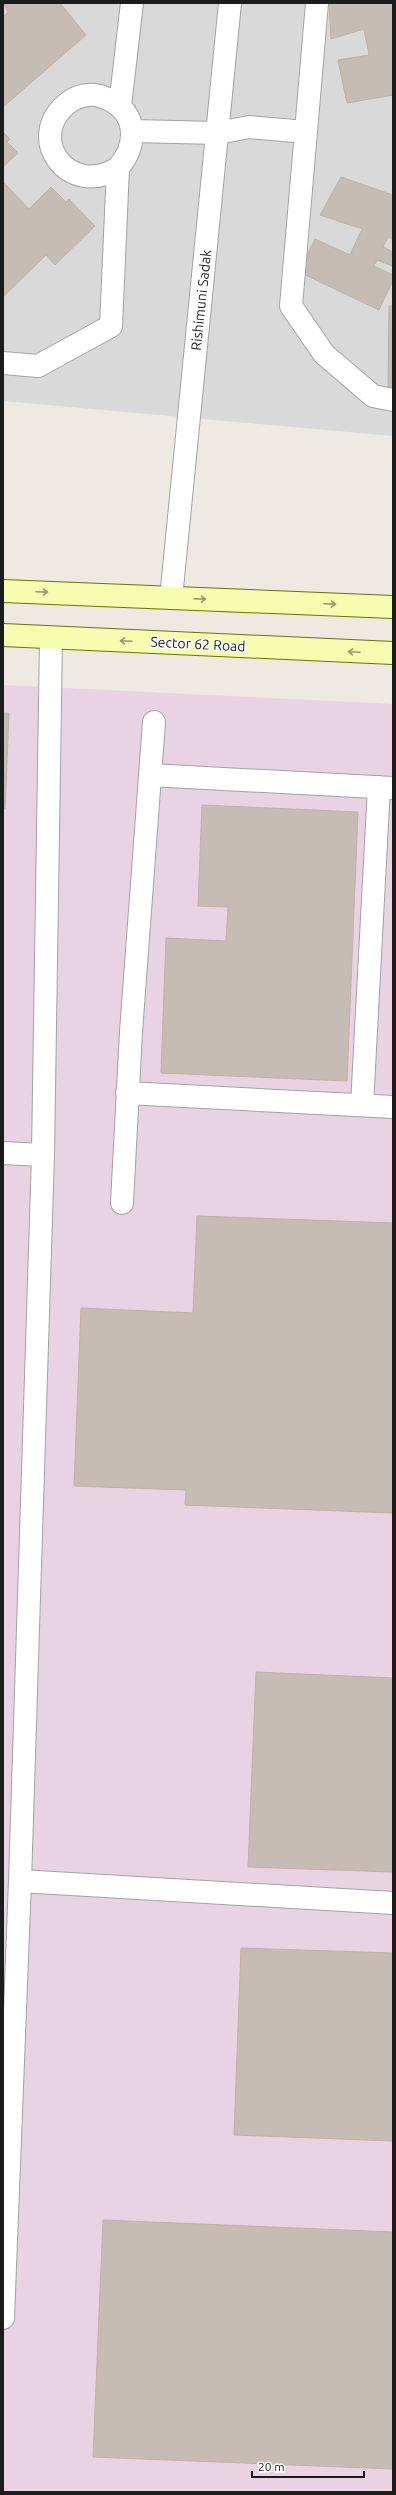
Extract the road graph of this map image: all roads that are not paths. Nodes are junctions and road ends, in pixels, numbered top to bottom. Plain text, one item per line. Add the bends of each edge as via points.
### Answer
1 (132, 3) edge
2 (230, 3) edge
3 (317, 3) edge
4 (120, 106) junction
5 (133, 131) junction
6 (306, 132) junction
7 (218, 133) junction
8 (118, 168) junction
9 (3, 363) edge
10 (393, 400) edge
11 (3, 591) edge
12 (170, 598) junction
13 (393, 607) edge
14 (3, 636) edge
15 (51, 638) junction
16 (393, 653) edge
17 (154, 722) dead end
18 (150, 775) junction
19 (386, 788) edge
20 (127, 1092) junction
21 (362, 1105) junction
22 (393, 1107) edge
23 (3, 1153) edge
24 (43, 1155) junction
25 (122, 1202) dead end
26 (14, 1891) edge
27 (393, 1902) edge
28 (3, 2318) edge

1 - 4 street
2 - 7 street, Rishimuni Sadak
3 - 6 street
4 - 5 street
4 - 8 street via 98,95 84,95 62,107 50,129 54,154 71,172 95,177 108,175
5 - 7 street
5 - 8 street via 130,151
6 - 7 street via 249,128
6 - 10 street via 291,306 324,354 373,396
7 - 12 street, Rishimuni Sadak
8 - 9 street via 111,326 38,366
11 -> 12 street
12 -> 13 street
14 - 15 street, Sector 62 Road
16 -> 15 street, Sector 62 Road
15 - 24 street
17 - 18 street
18 - 19 street
18 - 20 street
19 - 21 street
20 - 21 street
20 - 25 street
21 - 22 street
23 - 24 street
24 - 26 street
26 - 27 street
26 - 28 street

